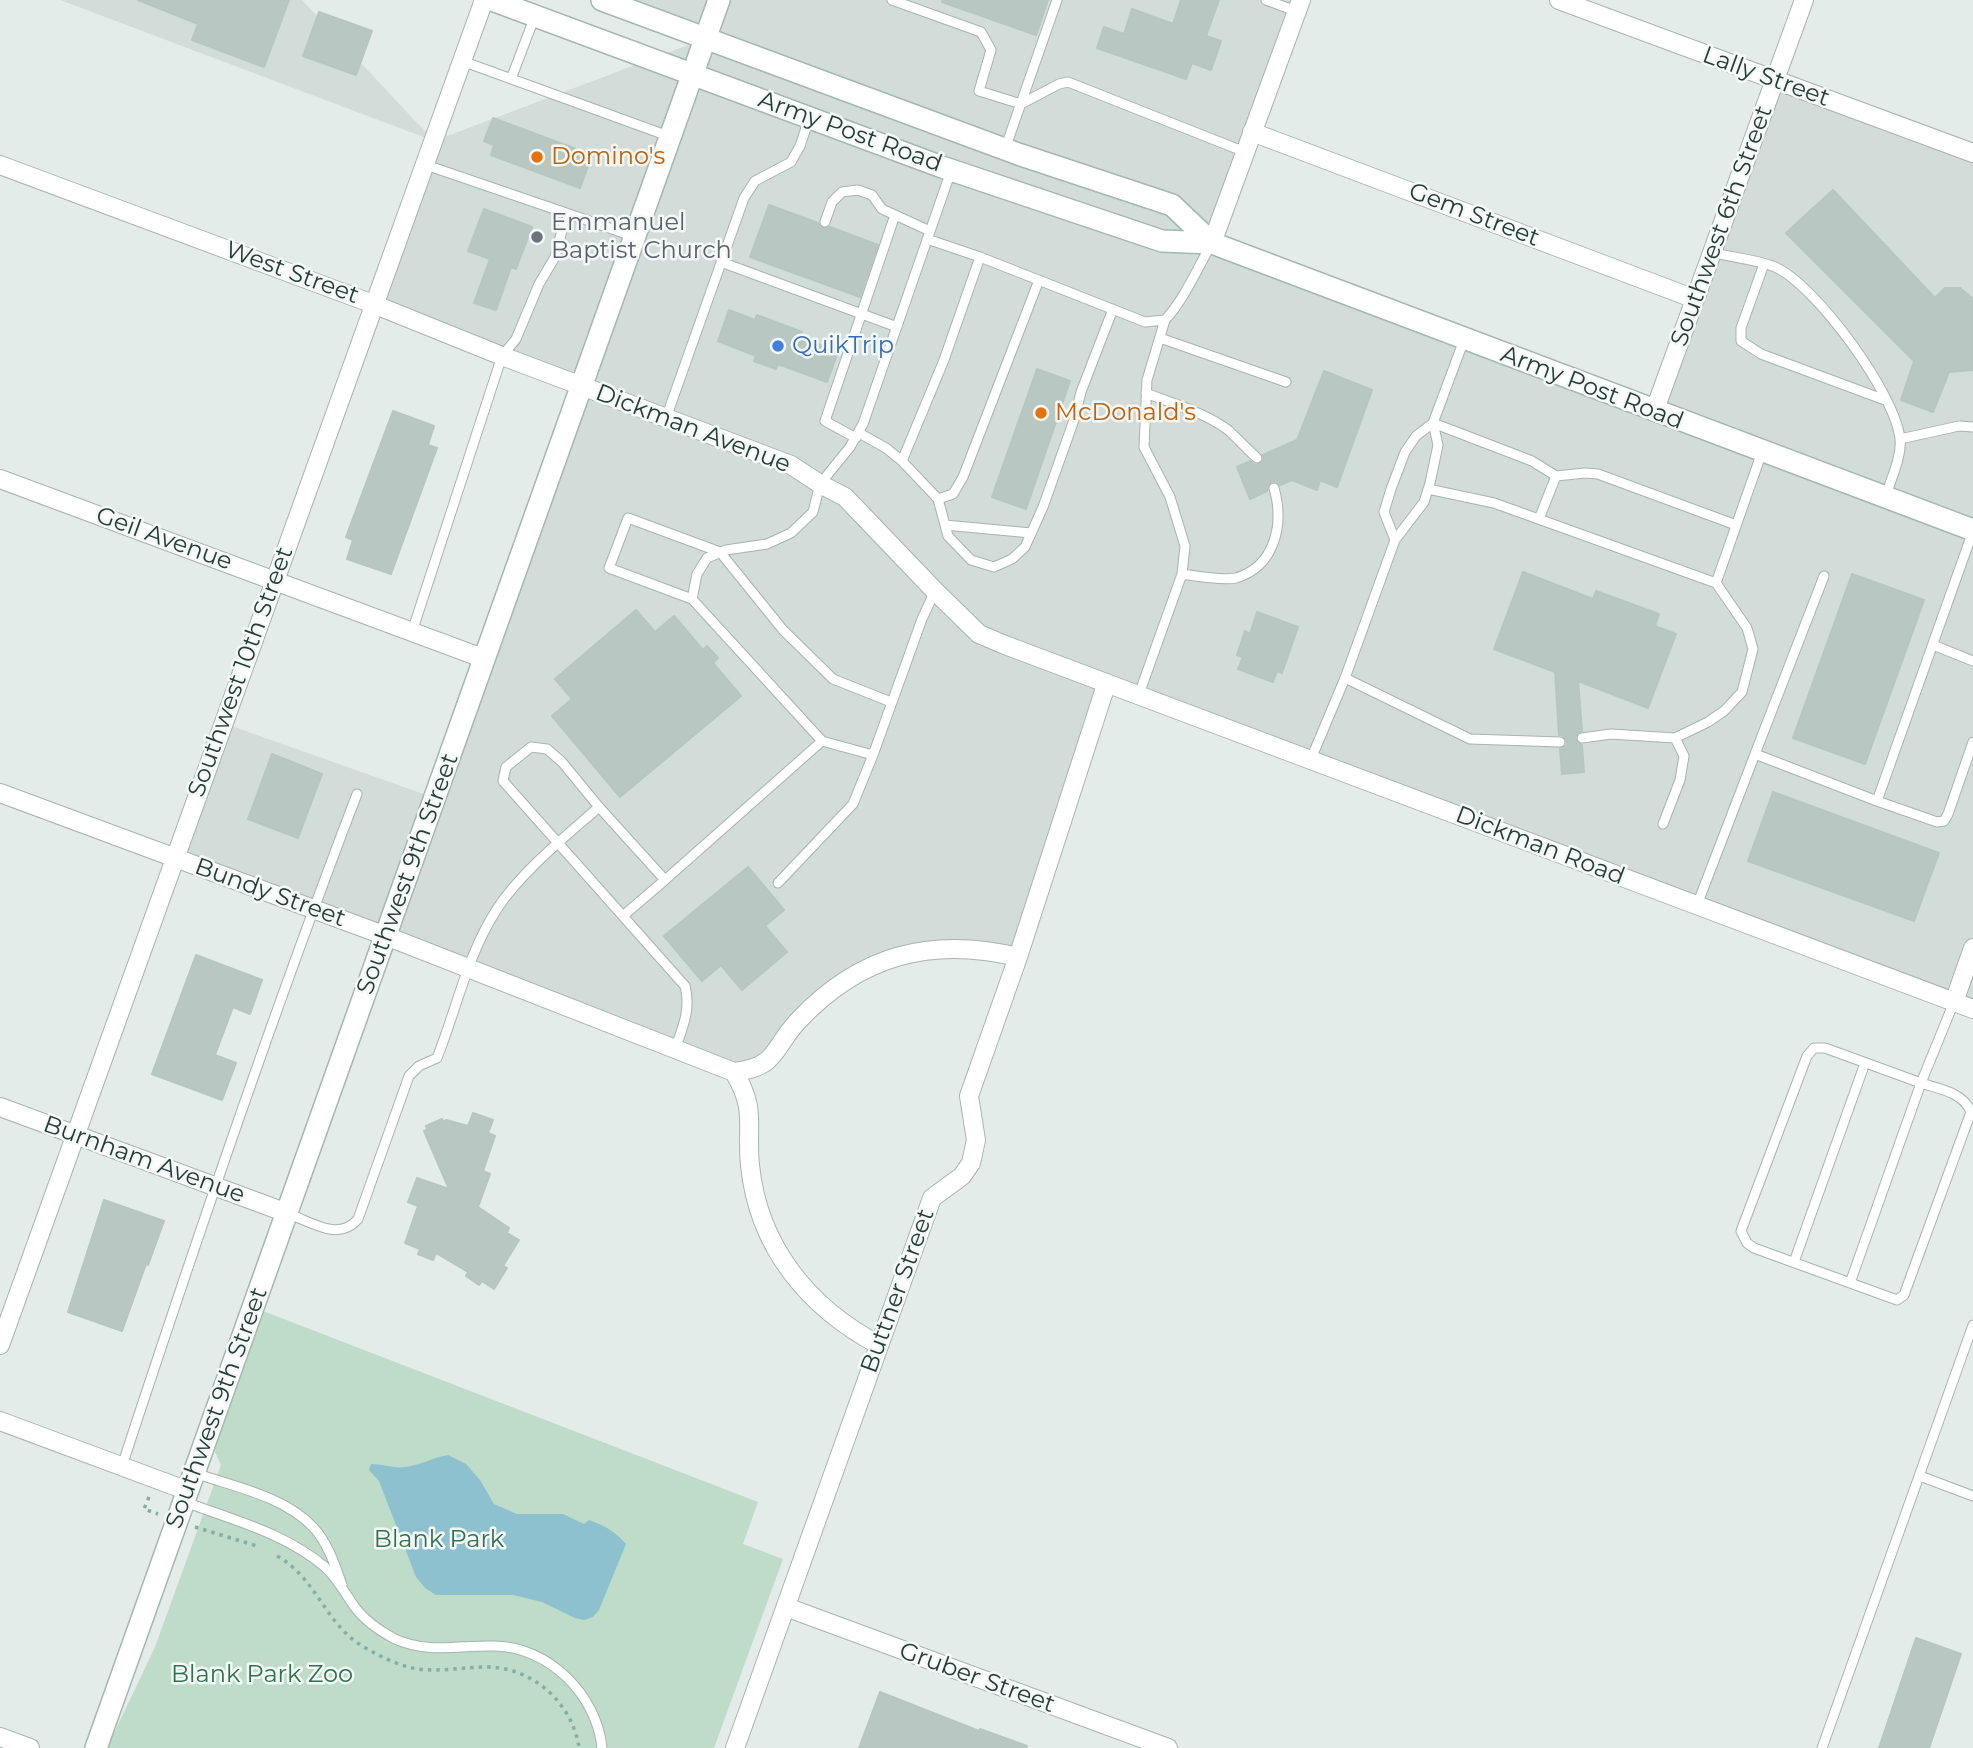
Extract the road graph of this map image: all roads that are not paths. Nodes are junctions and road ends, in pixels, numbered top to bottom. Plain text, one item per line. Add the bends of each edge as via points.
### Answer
1 (484, 0) edge
2 (492, 0) edge
3 (601, 0) edge
4 (719, 0) edge
5 (892, 0) edge
6 (1057, 0) edge
7 (1266, 0) edge
8 (1559, 0) edge
9 (1804, 0) edge
10 (1298, 6) edge
11 (535, 16) junction
12 (705, 39) junction
13 (462, 61) junction
14 (693, 74) junction
15 (511, 79) junction
16 (1774, 81) junction
17 (1021, 104) junction
18 (809, 117) junction
19 (1252, 132) junction
20 (670, 137) junction
21 (1005, 149) junction
22 (1245, 152) junction
23 (1973, 153) edge
24 (426, 164) junction
25 (0, 165) edge
26 (951, 170) junction
27 (572, 215) junction
28 (895, 215) junction
29 (825, 222) dead end
30 (928, 235) junction
31 (635, 237) junction
32 (1212, 243) junction
33 (1712, 252) junction
34 (980, 257) junction
35 (721, 262) junction
36 (1764, 264) junction
37 (1039, 280) junction
38 (1695, 299) junction
39 (373, 304) junction
40 (1113, 309) junction
41 (862, 314) junction
42 (1166, 320) junction
43 (897, 327) junction
44 (1160, 338) junction
45 (1464, 340) junction
46 (502, 356) junction
47 (1286, 382) dead end
48 (583, 386) junction
49 (1146, 393) junction
50 (1885, 400) junction
51 (1654, 412) junction
52 (666, 418) junction
53 (1433, 423) junction
54 (1973, 427) edge
55 (857, 435) junction
56 (1900, 439) junction
57 (1762, 452) junction
58 (1257, 458) dead end
59 (902, 461) junction
60 (1556, 476) junction
61 (0, 479) edge
62 (820, 484) junction
63 (1274, 488) dead end
64 (1428, 489) junction
65 (1885, 497) junction
66 (938, 499) junction
67 (1539, 519) junction
68 (945, 525) junction
69 (1736, 525) junction
70 (1973, 531) edge
71 (1031, 533) junction
72 (1395, 540) junction
73 (720, 552) junction
74 (1182, 574) junction
75 (1824, 576) dead end
76 (275, 580) junction
77 (1716, 583) junction
78 (934, 591) junction
79 (692, 599) junction
80 (412, 632) junction
81 (1933, 645) junction
82 (485, 659) junction
83 (1973, 661) edge
84 (1345, 678) junction
85 (1106, 685) junction
86 (1138, 697) junction
87 (891, 702) junction
88 (1582, 738) dead end
89 (1675, 738) junction
90 (822, 741) junction
91 (1560, 742) dead end
92 (1973, 742) edge
93 (1755, 754) junction
94 (873, 755) junction
95 (1971, 755) edge
96 (1311, 760) junction
97 (0, 793) edge
98 (357, 794) dead end
99 (1877, 802) junction
100 (599, 807) junction
101 (1663, 824) dead end
102 (558, 843) junction
103 (175, 858) junction
104 (665, 880) junction
105 (778, 883) dead end
106 (1697, 905) junction
107 (312, 909) junction
108 (624, 915) junction
109 (386, 936) junction
110 (1973, 948) edge
111 (1018, 957) junction
112 (467, 968) junction
113 (1954, 1002) junction
114 (1973, 1009) edge
115 (676, 1049) junction
116 (1865, 1063) junction
117 (734, 1072) junction
118 (1921, 1083) junction
119 (0, 1107) edge
120 (75, 1135) junction
121 (215, 1185) junction
122 (287, 1213) junction
123 (1794, 1262) junction
124 (1850, 1283) junction
125 (1973, 1325) edge
126 (0, 1345) edge
127 (879, 1345) junction
128 (0, 1421) edge
129 (121, 1466) junction
130 (1920, 1476) junction
131 (189, 1488) junction
132 (1973, 1496) edge
133 (345, 1593) junction
134 (786, 1607) junction
135 (0, 1737) edge
136 (30, 1748) edge
137 (96, 1748) edge
138 (602, 1748) edge
139 (735, 1748) edge
140 (1168, 1748) edge
141 (1822, 1748) edge

1 - 13 street, Southwest 10th Street
2 - 11 main road, Army Post Road
3 - 12 main road, Army Post Road
4 - 12 main road, Southwest 9th Street
5 - 17 lane via 981,32 991,50 979,91
6 - 17 lane
7 - 10 lane
8 - 16 street, Lally Street
9 - 16 street, Southwest 6th Street
10 - 19 street
11 - 14 main road, Army Post Road
11 - 15 lane
12 - 14 main road, Southwest 9th Street
12 - 21 main road, Army Post Road
13 - 15 lane
13 - 24 street, Southwest 10th Street
14 - 18 main road, Army Post Road
14 - 20 main road, Southwest 9th Street
15 - 20 lane
16 - 23 street, Lally Street
16 - 33 street, Southwest 6th Street
17 - 21 lane
17 - 22 lane via 1068,82
18 - 26 main road, Army Post Road
18 - 35 lane via 791,162 755,181 744,198
19 - 22 street
19 - 38 street, Gem Street
20 - 31 main road, Southwest 9th Street
21 - 32 main road, Army Post Road via 1172,205
22 - 32 street
24 - 27 lane
24 - 39 street, Southwest 10th Street
25 - 39 street, West Street
26 - 30 lane
26 - 32 main road, Army Post Road via 1162,241
27 - 31 lane
27 - 46 lane via 564,223 555,257 516,339
28 - 29 lane via 882,209 872,195 858,190 842,192 832,202
28 - 30 lane
28 - 41 lane
30 - 34 lane
30 - 43 lane
31 - 48 main road, Southwest 9th Street
32 - 42 lane via 1180,304
32 - 45 main road, Army Post Road
33 - 36 lane
33 - 38 street, Southwest 6th Street
34 - 37 lane
34 - 59 lane
35 - 41 lane
35 - 52 lane
36 - 50 lane via 1793,279 1825,310 1866,362
36 - 50 lane via 1741,328 1741,341 1761,354
37 - 40 lane
37 - 66 lane via 963,477 953,495
38 - 51 street, Southwest 6th Street
39 - 46 street, West Street
39 - 76 street, Southwest 10th Street
40 - 42 lane via 1145,322
40 - 71 lane
41 - 43 lane
41 - 55 lane via 825,421
42 - 44 lane
43 - 55 lane
44 - 47 lane
44 - 49 lane
45 - 51 main road, Army Post Road
45 - 53 lane
46 - 48 street, West Street
46 - 80 lane
48 - 52 street, Dickman Avenue
48 - 82 main road, Southwest 9th Street
49 - 58 lane via 1201,414 1229,431
49 - 74 lane via 1144,447 1170,497 1185,546
50 - 56 lane
51 - 57 main road, Army Post Road
52 - 62 street, Dickman Avenue via 791,465
53 - 60 lane via 1532,461
53 - 64 lane via 1438,445
53 - 72 lane via 1405,452 1391,489 1384,512
54 - 56 lane
55 - 59 lane
55 - 62 lane
56 - 65 lane
57 - 65 main road, Army Post Road
57 - 69 lane
59 - 66 lane
60 - 67 lane
60 - 69 lane via 1598,474
61 - 76 street, Geil Avenue
62 - 73 lane via 813,512 791,533 767,544
62 - 78 street, Dickman Avenue via 845,497
63 - 74 lane via 1280,518 1272,544 1254,569 1233,579
64 - 67 lane via 1494,503
64 - 72 lane
65 - 70 main road, Army Post Road
66 - 68 lane
67 - 77 lane
68 - 71 lane
68 - 71 lane via 948,536 971,560 994,567 1012,559
69 - 77 lane
70 - 81 lane
72 - 84 lane
73 - 79 lane via 707,558 697,574
73 - 79 lane via 628,518 609,568
73 - 87 lane via 783,630 833,679
74 - 86 lane
75 - 93 lane
76 - 80 street, Geil Avenue
76 - 103 street, Southwest 10th Street
77 - 89 lane via 1747,628 1753,649 1749,669 1742,692 1724,711
78 - 85 street, Dickman Avenue via 979,634
78 - 87 lane
79 - 90 lane
80 - 82 street, Geil Avenue
81 - 83 lane
81 - 99 lane
82 - 109 main road, Southwest 9th Street
84 - 91 lane via 1470,739
84 - 96 lane
85 - 86 street, Dickman Road
85 - 111 street, Buttner Street
86 - 96 street, Dickman Road
87 - 94 lane
88 - 89 lane via 1611,734
89 - 101 lane via 1684,756
90 - 94 lane
90 - 104 lane
92 - 95 lane
93 - 99 lane
93 - 106 lane
94 - 105 lane via 853,804
95 - 99 lane via 1944,821
96 - 106 street, Dickman Road
97 - 103 street, Bundy Street
98 - 107 lane
100 - 102 lane
100 - 102 lane via 547,749 531,747 506,767 503,781
100 - 104 lane
102 - 108 lane
102 - 112 lane via 497,908
103 - 107 street, Bundy Street
103 - 120 street, Southwest 10th Street
104 - 108 lane
106 - 113 street, Dickman Road
107 - 109 street, Bundy Street
107 - 121 lane
108 - 115 lane via 685,986 689,1001
109 - 112 street, Bundy Street
109 - 122 main road, Southwest 9th Street
110 - 113 street
111 - 117 street via 989,949 945,947 882,960 826,993 796,1023 767,1063
111 - 127 street, Buttner Street via 969,1096 976,1140 971,1163 962,1176 932,1198
112 - 115 street, Bundy Street
112 - 122 lane via 437,1058 409,1076 358,1219 351,1228 337,1232
113 - 114 street, Dickman Road
113 - 118 lane
115 - 117 street, Bundy Street
116 - 118 lane
116 - 123 lane
116 - 123 lane via 1825,1048 1814,1048 1807,1056 1741,1231 1754,1248
117 - 127 street via 750,1106 753,1186 777,1251 820,1306
118 - 124 lane
118 - 124 lane via 1960,1097 1971,1112 1904,1295 1897,1300
119 - 120 street, Burnham Avenue
120 - 121 street, Burnham Avenue
120 - 126 street, Southwest 10th Street
121 - 122 street, Burnham Avenue
121 - 129 lane
122 - 131 main road, Southwest 9th Street
123 - 124 lane
125 - 130 lane
127 - 134 street, Buttner Street
128 - 129 street
129 - 131 street
130 - 132 lane
130 - 141 lane
131 - 133 lane via 327,1569
131 - 133 lane via 270,1499 295,1511 314,1527 330,1552
131 - 137 main road, Southwest 9th Street
133 - 138 lane via 372,1625 397,1640 427,1648 497,1646 524,1651 551,1664 589,1704
134 - 139 street, Buttner Street
134 - 140 street, Gruber Street
135 - 136 street

